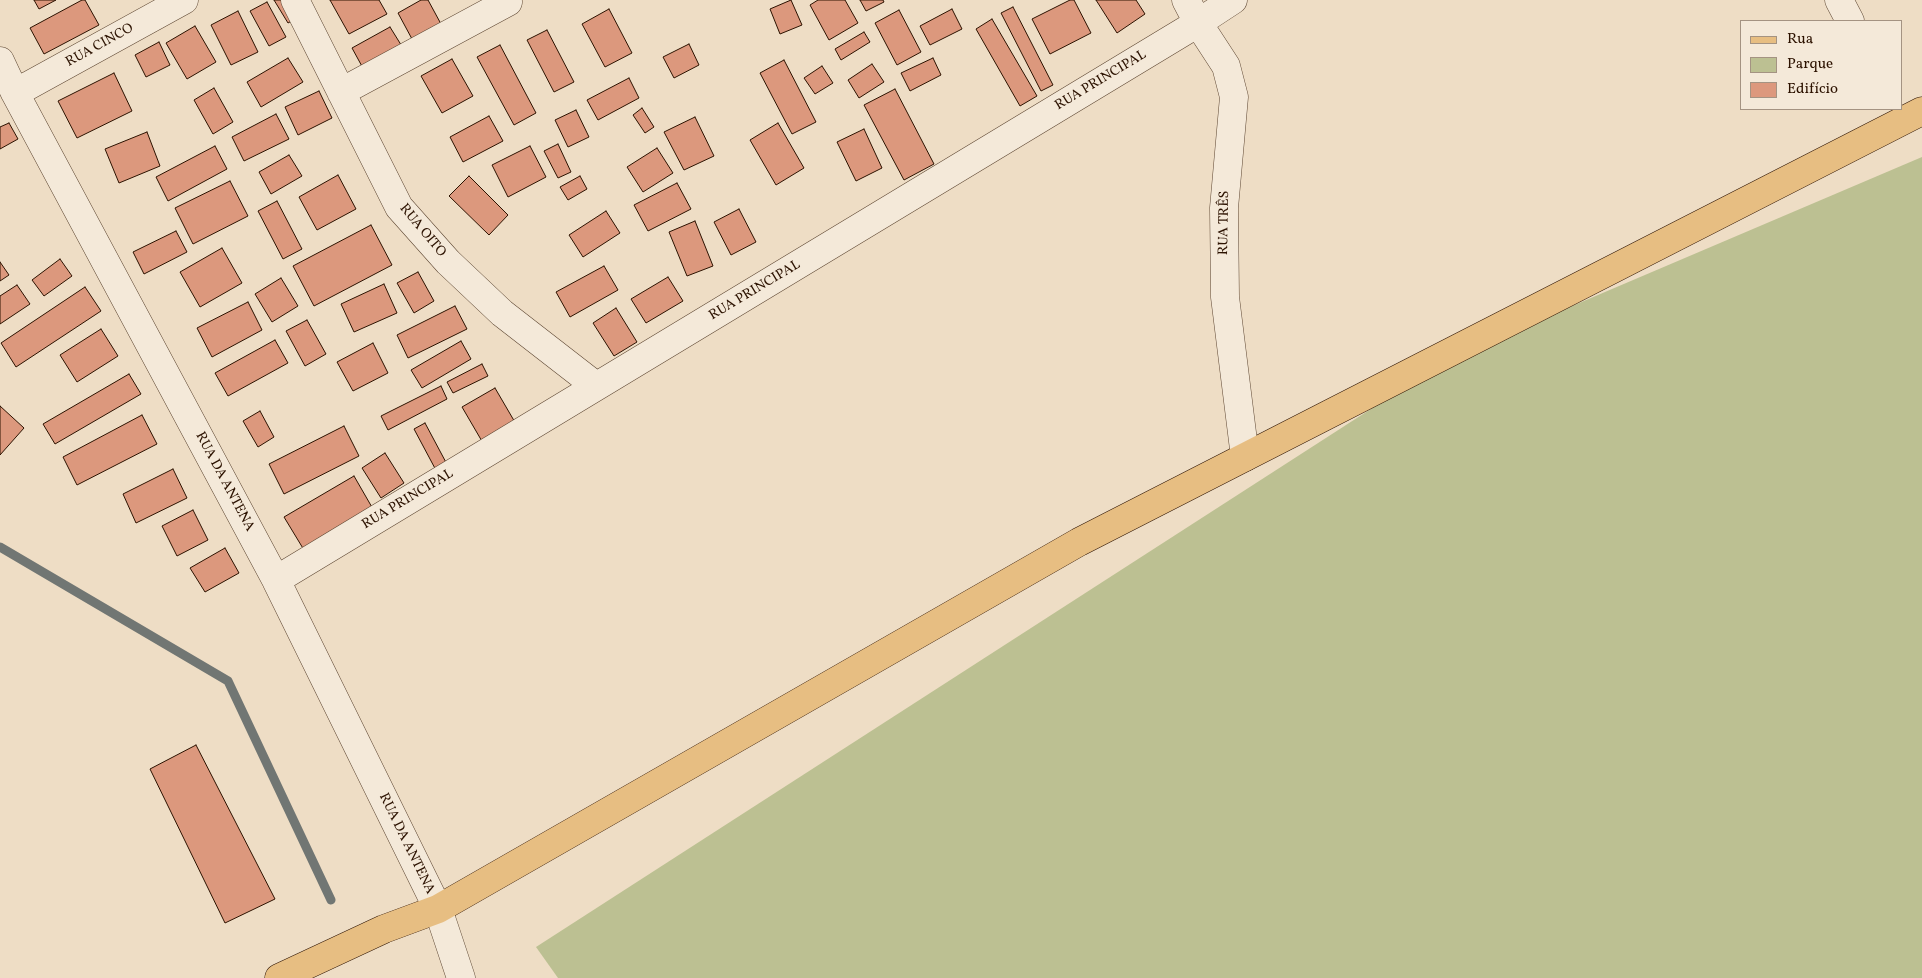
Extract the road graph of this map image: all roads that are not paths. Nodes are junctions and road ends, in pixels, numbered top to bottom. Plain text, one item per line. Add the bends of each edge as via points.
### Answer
1 (184, 0) edge
2 (295, 0) edge
3 (1232, 0) edge
4 (1839, 0) edge
5 (508, 2) dead end
6 (1192, 11) edge
7 (1849, 20) edge
8 (0, 61) edge
9 (341, 92) junction
10 (16, 93) junction
11 (1905, 114) edge
12 (596, 386) junction
13 (1245, 457) junction
14 (276, 580) junction
15 (438, 909) junction
16 (279, 978) edge
17 (461, 978) edge

1 - 10 street, RUA CINCO
2 - 9 street, RUA OITO
3 - 6 street, RUA PRINCIPAL
4 - 7 street
5 - 9 street
6 - 12 street, RUA PRINCIPAL
6 - 13 street, RUA TRÊS via 1226,66 1234,97 1224,208 1225,297
8 - 10 street, RUA DA ANTENA
9 - 12 street, RUA OITO via 399,207 448,262 502,312
10 - 14 street, RUA DA ANTENA
11 - 13 main road
12 - 14 street, RUA PRINCIPAL
13 - 15 main road via 1079,542
14 - 15 street, RUA DA ANTENA
15 - 16 main road via 384,929
15 - 17 street, RUA DA ANTENA

